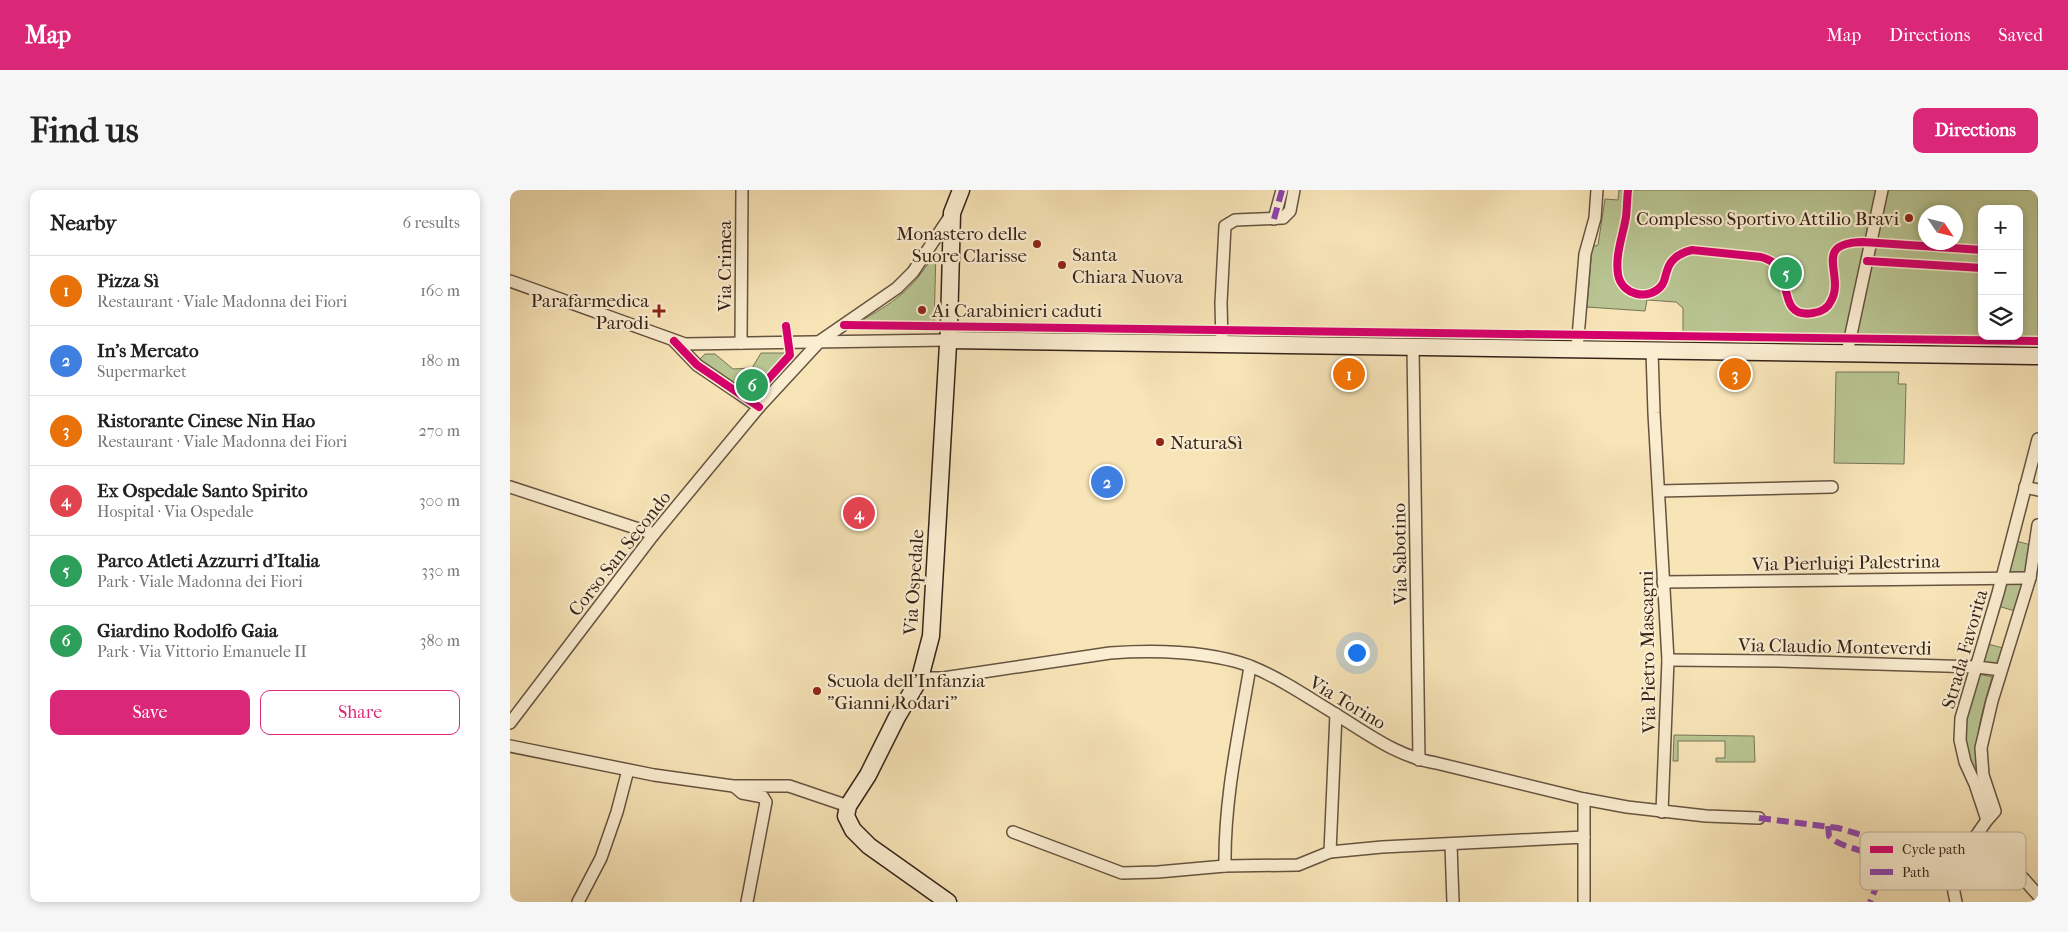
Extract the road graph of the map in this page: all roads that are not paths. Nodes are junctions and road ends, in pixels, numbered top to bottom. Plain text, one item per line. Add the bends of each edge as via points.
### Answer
1 (742, 190) edge
2 (961, 190) edge
3 (1282, 190) edge
4 (1294, 190) edge
5 (1597, 190) edge
6 (1882, 190) edge
7 (952, 213) junction
8 (1274, 219) junction
9 (510, 281) edge
10 (948, 340) junction
11 (674, 341) junction
12 (820, 341) junction
13 (741, 343) junction
14 (1222, 344) junction
15 (1413, 347) junction
16 (1577, 349) junction
17 (1652, 351) junction
18 (1847, 353) junction
19 (2038, 356) edge
20 (759, 407) junction
21 (2038, 439) edge
22 (510, 487) edge
23 (1832, 487) dead end
24 (2025, 487) junction
25 (2038, 490) edge
26 (1659, 491) junction
27 (2038, 526) edge
28 (654, 534) junction
29 (2002, 577) junction
30 (2030, 578) junction
31 (1663, 582) junction
32 (1668, 660) junction
33 (1250, 666) junction
34 (1977, 667) junction
35 (2001, 670) junction
36 (920, 678) junction
37 (1336, 714) junction
38 (510, 722) edge
39 (510, 746) edge
40 (1419, 760) junction
41 (628, 770) junction
42 (733, 786) junction
43 (1584, 799) junction
44 (848, 806) junction
45 (1662, 812) junction
46 (1758, 818) dead end
47 (1987, 820) junction
48 (1013, 832) dead end
49 (1979, 832) edge
50 (1584, 837) junction
51 (1451, 844) junction
52 (1330, 852) junction
53 (1225, 866) junction
54 (2026, 882) edge
55 (2038, 895) edge
56 (578, 902) edge
57 (747, 902) edge
58 (948, 902) edge
59 (1453, 902) edge
60 (1584, 902) edge

1 - 13 street, Via Crimea
2 - 7 main road, Via Ospedale
3 - 8 street
4 - 8 street via 1290,211 1283,218
5 - 16 street via 1595,218 1585,254
6 - 18 street
7 - 10 main road, Via Ospedale
7 - 12 street, Corso San Secondo via 913,272 897,288
8 - 14 street via 1234,220 1226,226
9 - 11 street
10 - 12 street
10 - 14 main road
10 - 36 main road, Via Ospedale via 931,636
11 - 13 street
11 - 20 street via 697,365
12 - 13 street
12 - 20 street, Corso San Secondo
14 - 15 main road
15 - 16 main road
15 - 40 street, Via Sabotino
16 - 17 main road
17 - 18 main road
17 - 26 street, Via Pietro Mascagni
18 - 19 main road
20 - 28 street, Corso San Secondo
21 - 24 street, Strada Favorita
22 - 28 street
23 - 26 street
24 - 25 street
24 - 29 street, Strada Favorita
26 - 31 street, Via Pietro Mascagni
27 - 30 street
28 - 38 street, Corso San Secondo
29 - 30 street, Via Pierluigi Palestrina
29 - 31 street, Via Pierluigi Palestrina
29 - 34 street, Strada Favorita
30 - 35 street
31 - 32 street, Via Pietro Mascagni
32 - 34 street, Via Claudio Monteverdi
32 - 45 street, Via Pietro Mascagni
33 - 36 street, Via Torino via 1216,658 1134,651 943,678
33 - 37 street, Via Torino
33 - 53 street via 1228,802
34 - 35 street, Via Claudio Monteverdi
34 - 47 street, Strada Favorita via 1961,718 1960,740
35 - 47 street via 1982,748 1983,775 1995,811
36 - 44 main road, Via Ospedale via 868,776
37 - 40 street, Via Torino via 1394,750
37 - 52 street
39 - 41 street
40 - 43 street, Via Torino
41 - 42 street
41 - 56 street via 601,858
42 - 44 street via 789,786
42 - 57 street via 742,793 763,797 766,802
43 - 45 street, Via Torino
43 - 50 street
44 - 58 main road via 847,820 858,836
45 - 46 street, Via Torino
47 - 49 street
48 - 53 street via 1122,873
50 - 51 street
50 - 60 street
51 - 52 street
51 - 59 street
52 - 53 street via 1298,865
54 - 55 street

